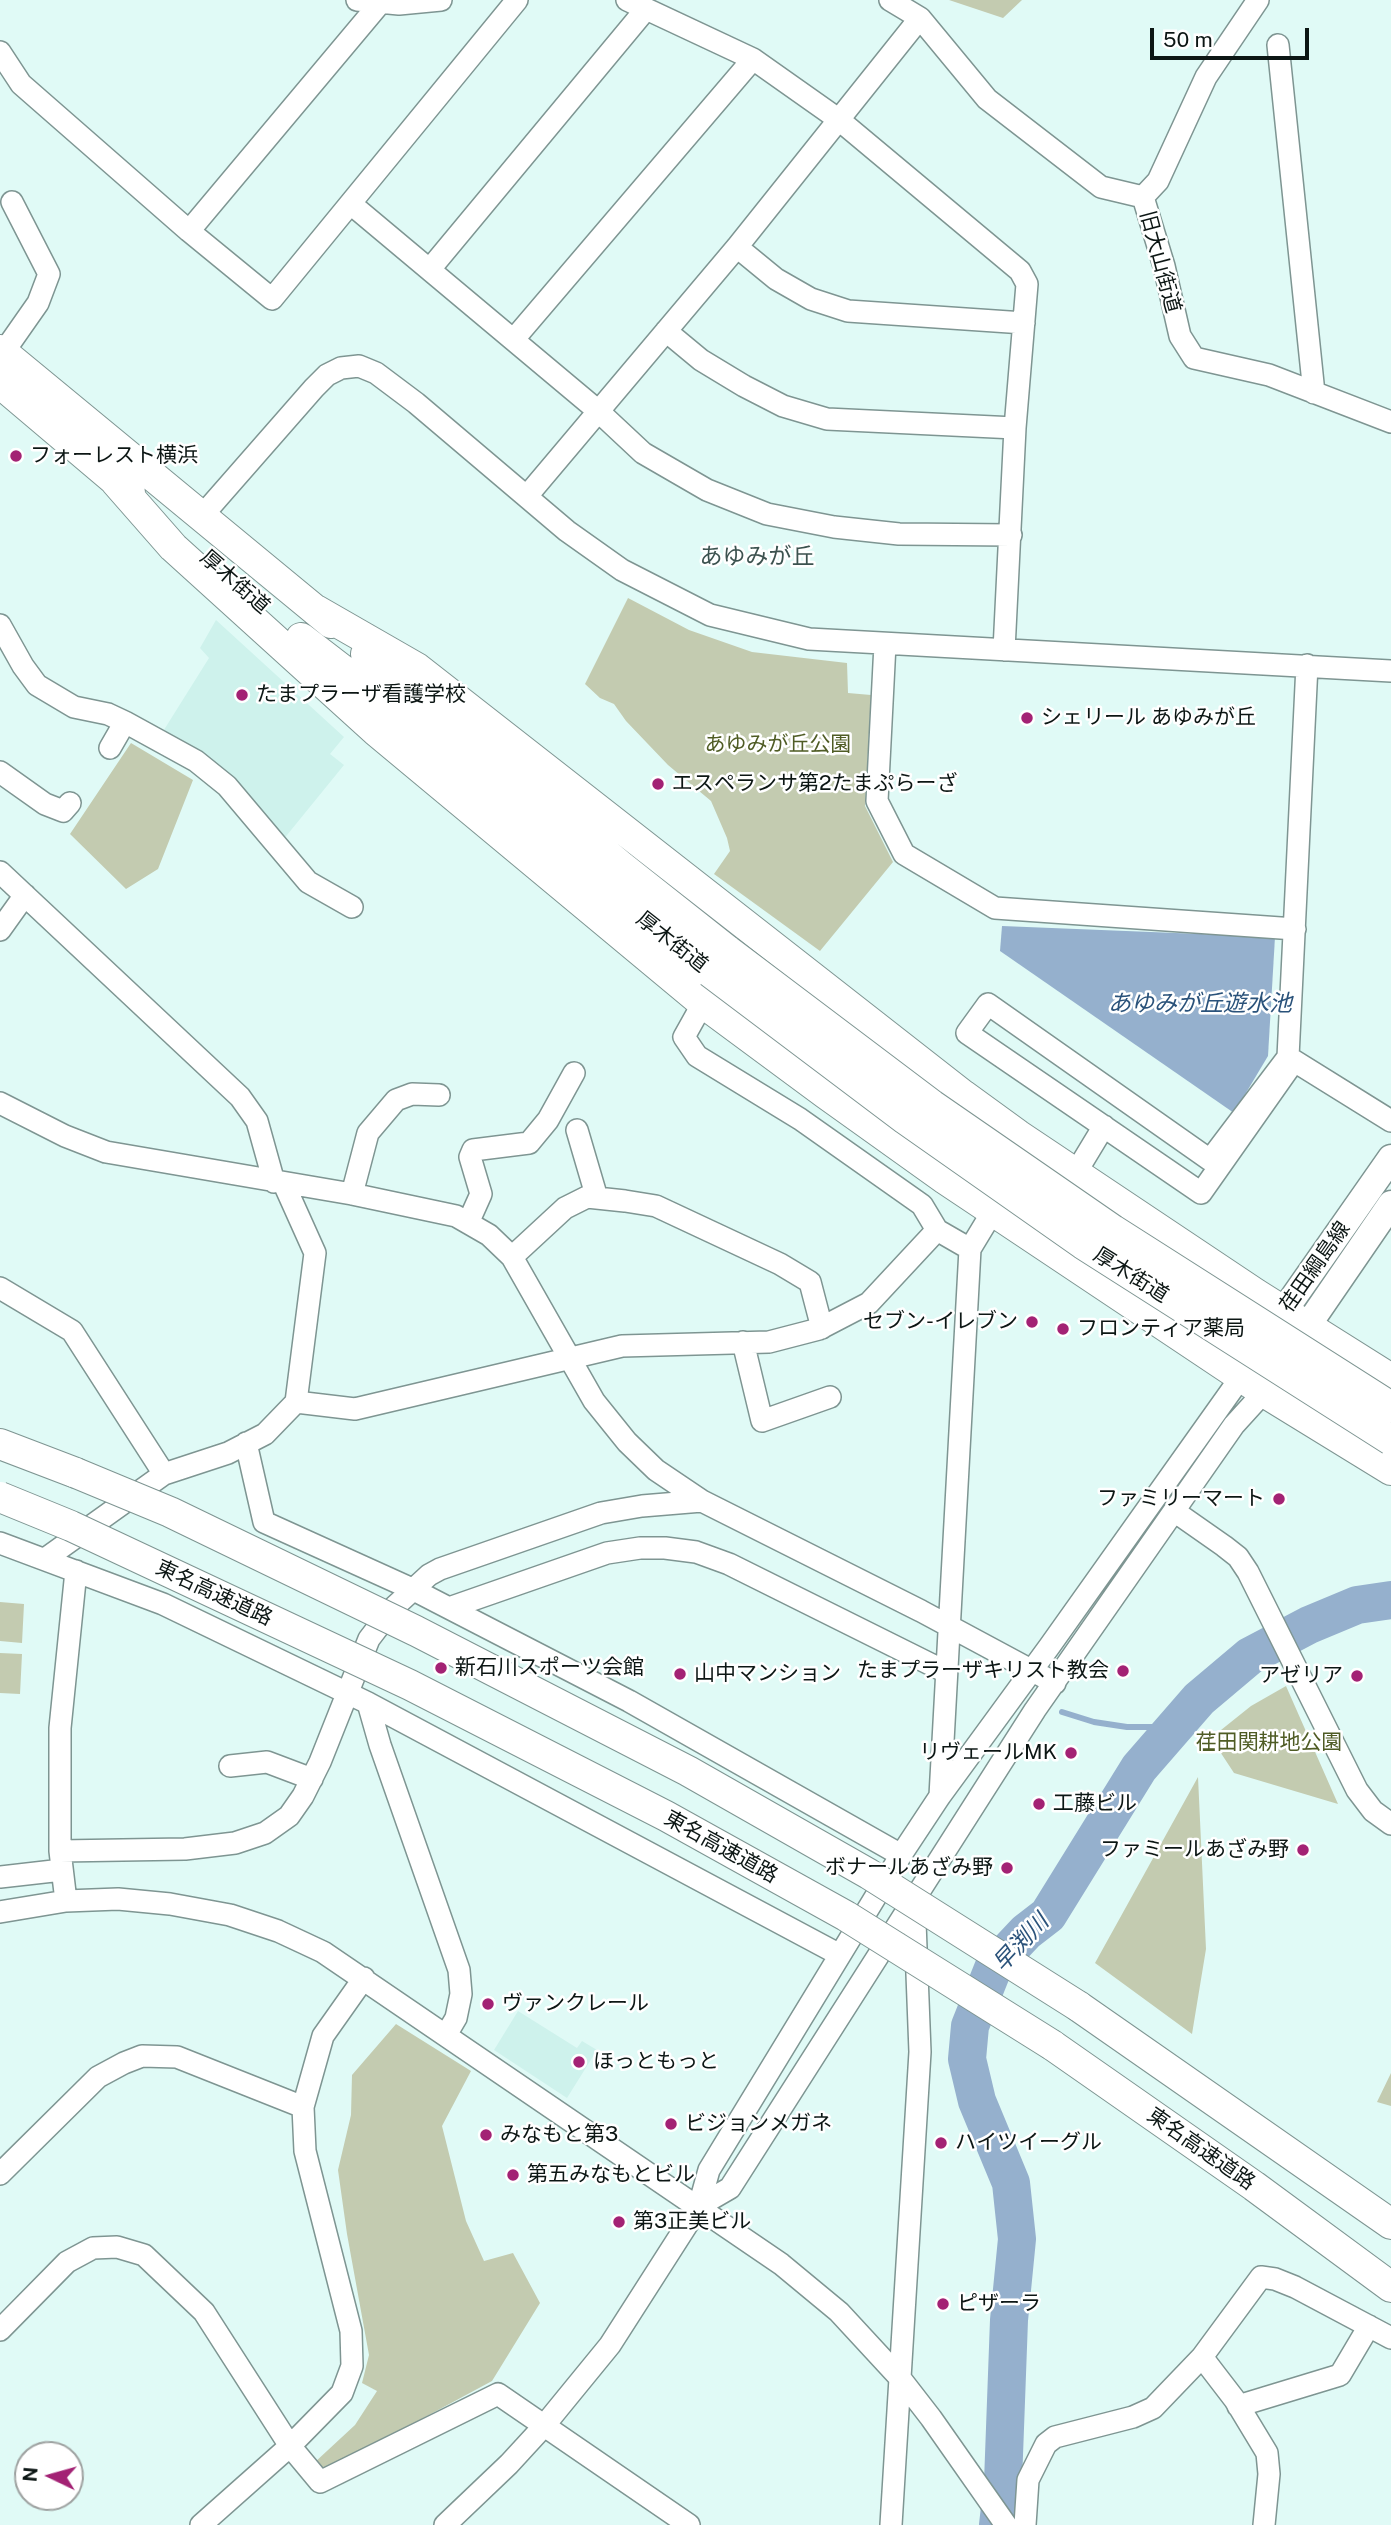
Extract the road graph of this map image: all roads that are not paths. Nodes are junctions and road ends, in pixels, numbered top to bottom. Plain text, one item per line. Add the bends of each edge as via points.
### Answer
1 (357, 0) edge
2 (441, 0) edge
3 (517, 0) edge
4 (890, 0) edge
5 (381, 2) junction
6 (1265, 3) edge
7 (636, 4) edge
8 (920, 18) junction
9 (1278, 45) dead end
10 (1, 58) edge
11 (753, 59) junction
12 (838, 119) junction
13 (1143, 197) junction
14 (12, 202) dead end
15 (351, 204) junction
16 (189, 230) junction
17 (737, 247) junction
18 (430, 269) junction
19 (1024, 323) junction
20 (666, 331) junction
21 (514, 339) junction
22 (2, 352) edge
23 (0, 383) edge
24 (1314, 393) junction
25 (597, 410) junction
26 (1391, 422) edge
27 (1015, 428) junction
28 (116, 482) junction
29 (527, 496) junction
30 (201, 517) junction
31 (1011, 535) junction
32 (316, 610) junction
33 (0, 625) edge
34 (885, 643) junction
35 (1004, 650) junction
36 (1307, 666) junction
37 (1391, 671) edge
38 (125, 722) junction
39 (110, 748) dead end
40 (0, 772) edge
41 (71, 803) dead end
42 (0, 872) edge
43 (25, 895) junction
44 (352, 906) dead end
45 (1295, 929) junction
46 (0, 930) edge
47 (703, 1003) junction
48 (1291, 1059) junction
49 (574, 1073) dead end
50 (439, 1095) dead end
51 (0, 1103) edge
52 (1391, 1121) edge
53 (1104, 1126) junction
54 (577, 1130) dead end
55 (1391, 1158) edge
56 (1075, 1174) junction
57 (279, 1183) junction
58 (352, 1194) junction
59 (597, 1198) junction
60 (1391, 1204) edge
61 (992, 1211) junction
62 (468, 1223) junction
63 (937, 1230) junction
64 (970, 1249) junction
65 (512, 1257) junction
66 (0, 1288) edge
67 (1294, 1318) junction
68 (822, 1328) junction
69 (743, 1342) junction
70 (571, 1358) junction
71 (1391, 1379) edge
72 (1252, 1385) junction
73 (830, 1397) dead end
74 (296, 1402) junction
75 (1391, 1407) edge
76 (1391, 1440) edge
77 (246, 1443) junction
78 (0, 1444) edge
79 (1391, 1470) edge
80 (164, 1474) junction
81 (0, 1497) edge
82 (702, 1501) junction
83 (1174, 1511) junction
84 (0, 1544) edge
85 (45, 1559) junction
86 (76, 1571) junction
87 (412, 1589) junction
88 (449, 1608) junction
89 (948, 1626) junction
90 (1030, 1671) junction
91 (947, 1672) junction
92 (1055, 1683) junction
93 (347, 1694) junction
94 (368, 1703) junction
95 (230, 1766) dead end
96 (312, 1779) junction
97 (940, 1796) junction
98 (1391, 1824) edge
99 (901, 1855) junction
100 (61, 1861) junction
101 (0, 1877) edge
102 (914, 1896) junction
103 (66, 1901) junction
104 (0, 1912) edge
105 (841, 1955) junction
106 (364, 1978) junction
107 (446, 2035) junction
108 (303, 2107) junction
109 (0, 2174) edge
110 (699, 2206) junction
111 (1391, 2224) edge
112 (1391, 2287) edge
113 (1369, 2326) junction
114 (0, 2330) edge
115 (1391, 2338) edge
116 (1202, 2357) junction
117 (900, 2378) junction
118 (1238, 2406) junction
119 (543, 2427) junction
120 (290, 2446) junction
121 (201, 2525) edge
122 (445, 2525) edge
123 (689, 2525) edge
124 (891, 2525) edge
125 (1006, 2525) edge
126 (1025, 2525) edge
127 (1264, 2525) edge

1 - 5 street
2 - 5 street
3 - 15 street
4 - 8 street, 旧大山街道
5 - 16 street
6 - 13 street via 1206,78 1158,181
7 - 11 street
7 - 18 street
8 - 12 street
8 - 13 street, 旧大山街道 via 986,99 1101,187
9 - 24 street
10 - 16 street via 21,84
11 - 12 street
11 - 21 street
12 - 17 street
12 - 19 street via 1020,271 1027,284
13 - 24 street, 旧大山街道 via 1180,336 1194,358 1269,375
14 - 22 street via 49,274 38,303
15 - 16 street via 272,299
15 - 18 street
17 - 19 street via 776,279 811,299 848,311
17 - 20 street
18 - 21 street
19 - 27 street
20 - 25 street
20 - 27 street via 701,360 744,386 783,406 827,419
21 - 25 street
22 - 30 highway, 厚木街道
23 - 28 highway, 厚木街道
24 - 26 street, 旧大山街道
25 - 29 street
25 - 31 street via 643,453 707,490 768,514 899,534
27 - 31 street
28 - 47 highway via 173,547 376,731
28 - 76 highway, 厚木街道, bridge via 602,888 905,1119 1083,1244
29 - 30 street via 416,403 359,366 334,372 314,388
29 - 34 street via 622,570 710,615 809,639
30 - 32 highway, 厚木街道
31 - 35 street
32 - 56 highway via 417,668 963,1095
32 - 75 highway, 厚木街道, bridge via 622,867 932,1105 1113,1230
33 - 38 street via 37,685 74,707
34 - 35 street
34 - 45 street via 877,801 904,854 995,908
35 - 36 street
36 - 37 street
36 - 45 street
38 - 39 street
38 - 44 street via 196,761 227,786 307,882
40 - 41 street via 45,804 63,811
42 - 43 street
43 - 46 street
43 - 57 street via 240,1097 257,1121
45 - 48 street
47 - 61 highway
47 - 63 street via 684,1037 697,1056 800,1119 922,1205
48 - 52 street
48 - 53 street via 1201,1193
48 - 53 street via 1210,1160 988,1004 967,1033
49 - 62 street via 548,1120 529,1143 473,1150 470,1157 481,1194
50 - 58 street via 412,1094 396,1100 368,1133
51 - 57 street via 106,1152
53 - 56 street
54 - 59 street
55 - 67 main road, 荏田綱島線
56 - 67 highway
57 - 58 street
57 - 74 street via 315,1252
58 - 62 street via 456,1216
59 - 65 street via 565,1208
59 - 68 street via 656,1206 780,1264 810,1282
60 - 67 main road, 荏田綱島線
61 - 64 street
61 - 72 highway
62 - 65 street via 489,1234
63 - 64 street
63 - 68 street via 869,1303
64 - 89 street
65 - 70 street
66 - 80 street via 72,1331
67 - 71 highway
67 - 72 main road, 荏田綱島線
68 - 69 street via 769,1342
69 - 70 street via 622,1346
69 - 73 street via 762,1421
70 - 74 street via 355,1409
70 - 82 street via 594,1401 627,1443 656,1470
72 - 79 highway
72 - 83 street via 1234,1425
72 - 90 street
74 - 77 street via 265,1434
77 - 80 street
77 - 87 street via 264,1522
78 - 111 highway, bridge via 170,1512 416,1631 688,1771 869,1874 1079,2006
80 - 85 street
81 - 112 highway, 東名高速道路, bridge via 410,1685 666,1816 846,1916 1052,2045
82 - 87 street via 601,1513 440,1569
82 - 89 street
83 - 92 street
83 - 98 street via 1238,1557 1357,1790 1373,1811
84 - 85 street
85 - 86 street
86 - 93 street via 163,1604
86 - 100 street via 60,1728
87 - 88 street
87 - 93 street via 369,1639
88 - 91 street via 607,1553 665,1548 696,1552 729,1564
88 - 99 street via 629,1701
89 - 90 street
89 - 91 street
90 - 92 street
90 - 97 street
91 - 97 street
92 - 102 street
93 - 94 street
93 - 96 street
94 - 105 street
94 - 107 street via 459,1970 461,1994 456,2018
95 - 96 street via 267,1762
96 - 100 street via 289,1816 265,1833 235,1843
97 - 99 street
99 - 105 street
100 - 101 street
100 - 103 street
102 - 110 street via 730,2188
102 - 117 street via 920,2052
103 - 104 street
103 - 106 street via 118,1899 230,1915 323,1952
105 - 110 street via 709,2170
106 - 107 street
106 - 108 street via 323,2036
107 - 110 street
108 - 109 street via 177,2057 142,2056 98,2077
108 - 120 street via 305,2151 351,2331 352,2366 342,2393
110 - 117 street via 839,2312
110 - 119 street via 610,2345
113 - 115 street
113 - 116 street via 1295,2287 1261,2277
113 - 118 street via 1340,2375
114 - 120 street via 67,2262 93,2248 117,2247 144,2255 204,2312
116 - 118 street
116 - 126 street via 1153,2408 1055,2437 1046,2444 1028,2480
117 - 124 street
117 - 125 street
118 - 127 street via 1267,2453
119 - 120 street via 498,2394 320,2482
119 - 122 street
119 - 123 street
120 - 121 street

